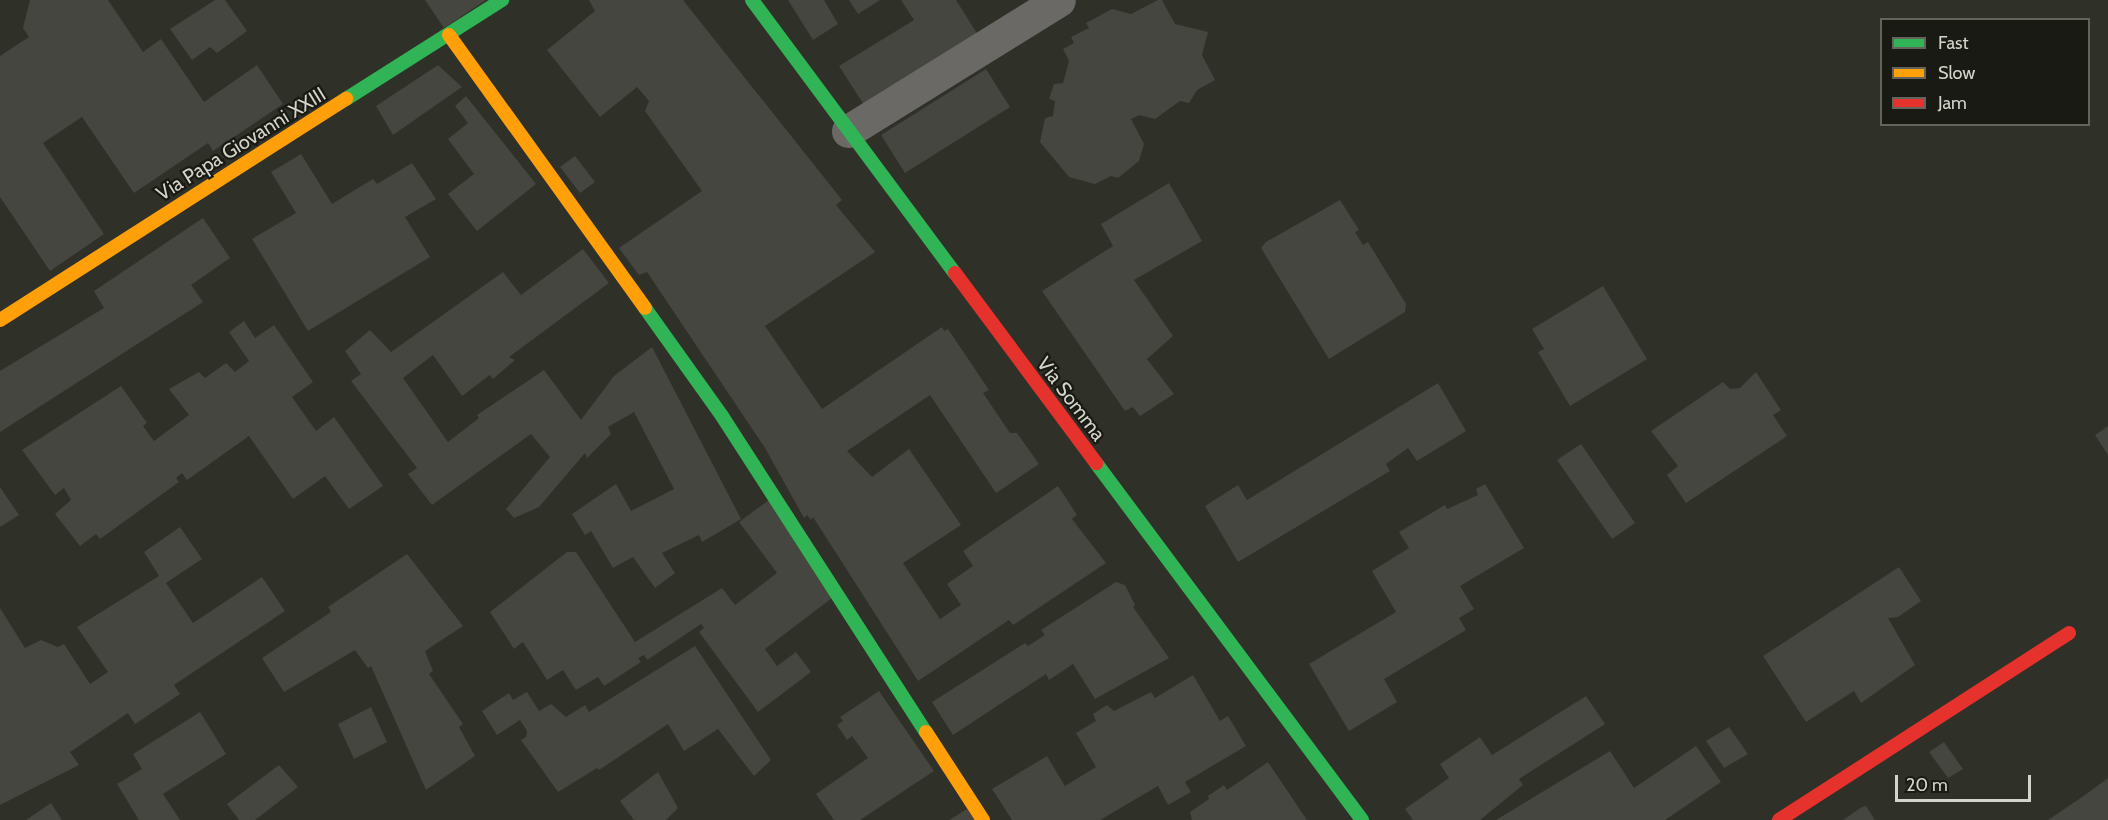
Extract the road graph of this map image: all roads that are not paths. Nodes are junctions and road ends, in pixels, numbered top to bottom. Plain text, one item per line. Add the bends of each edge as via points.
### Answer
1 (502, 0) edge
2 (752, 0) edge
3 (1059, 0) edge
4 (448, 35) junction
5 (848, 131) junction
6 (0, 320) edge
7 (2069, 633) dead end
8 (983, 820) edge
9 (1362, 820) edge
10 (1779, 820) edge

1 - 4 street, Via Papa Giovanni XXIII
2 - 5 street, Via Somma
3 - 5 street
4 - 6 street, Via Papa Giovanni XXIII
4 - 8 street via 722,416
5 - 9 street, Via Somma
7 - 10 street

